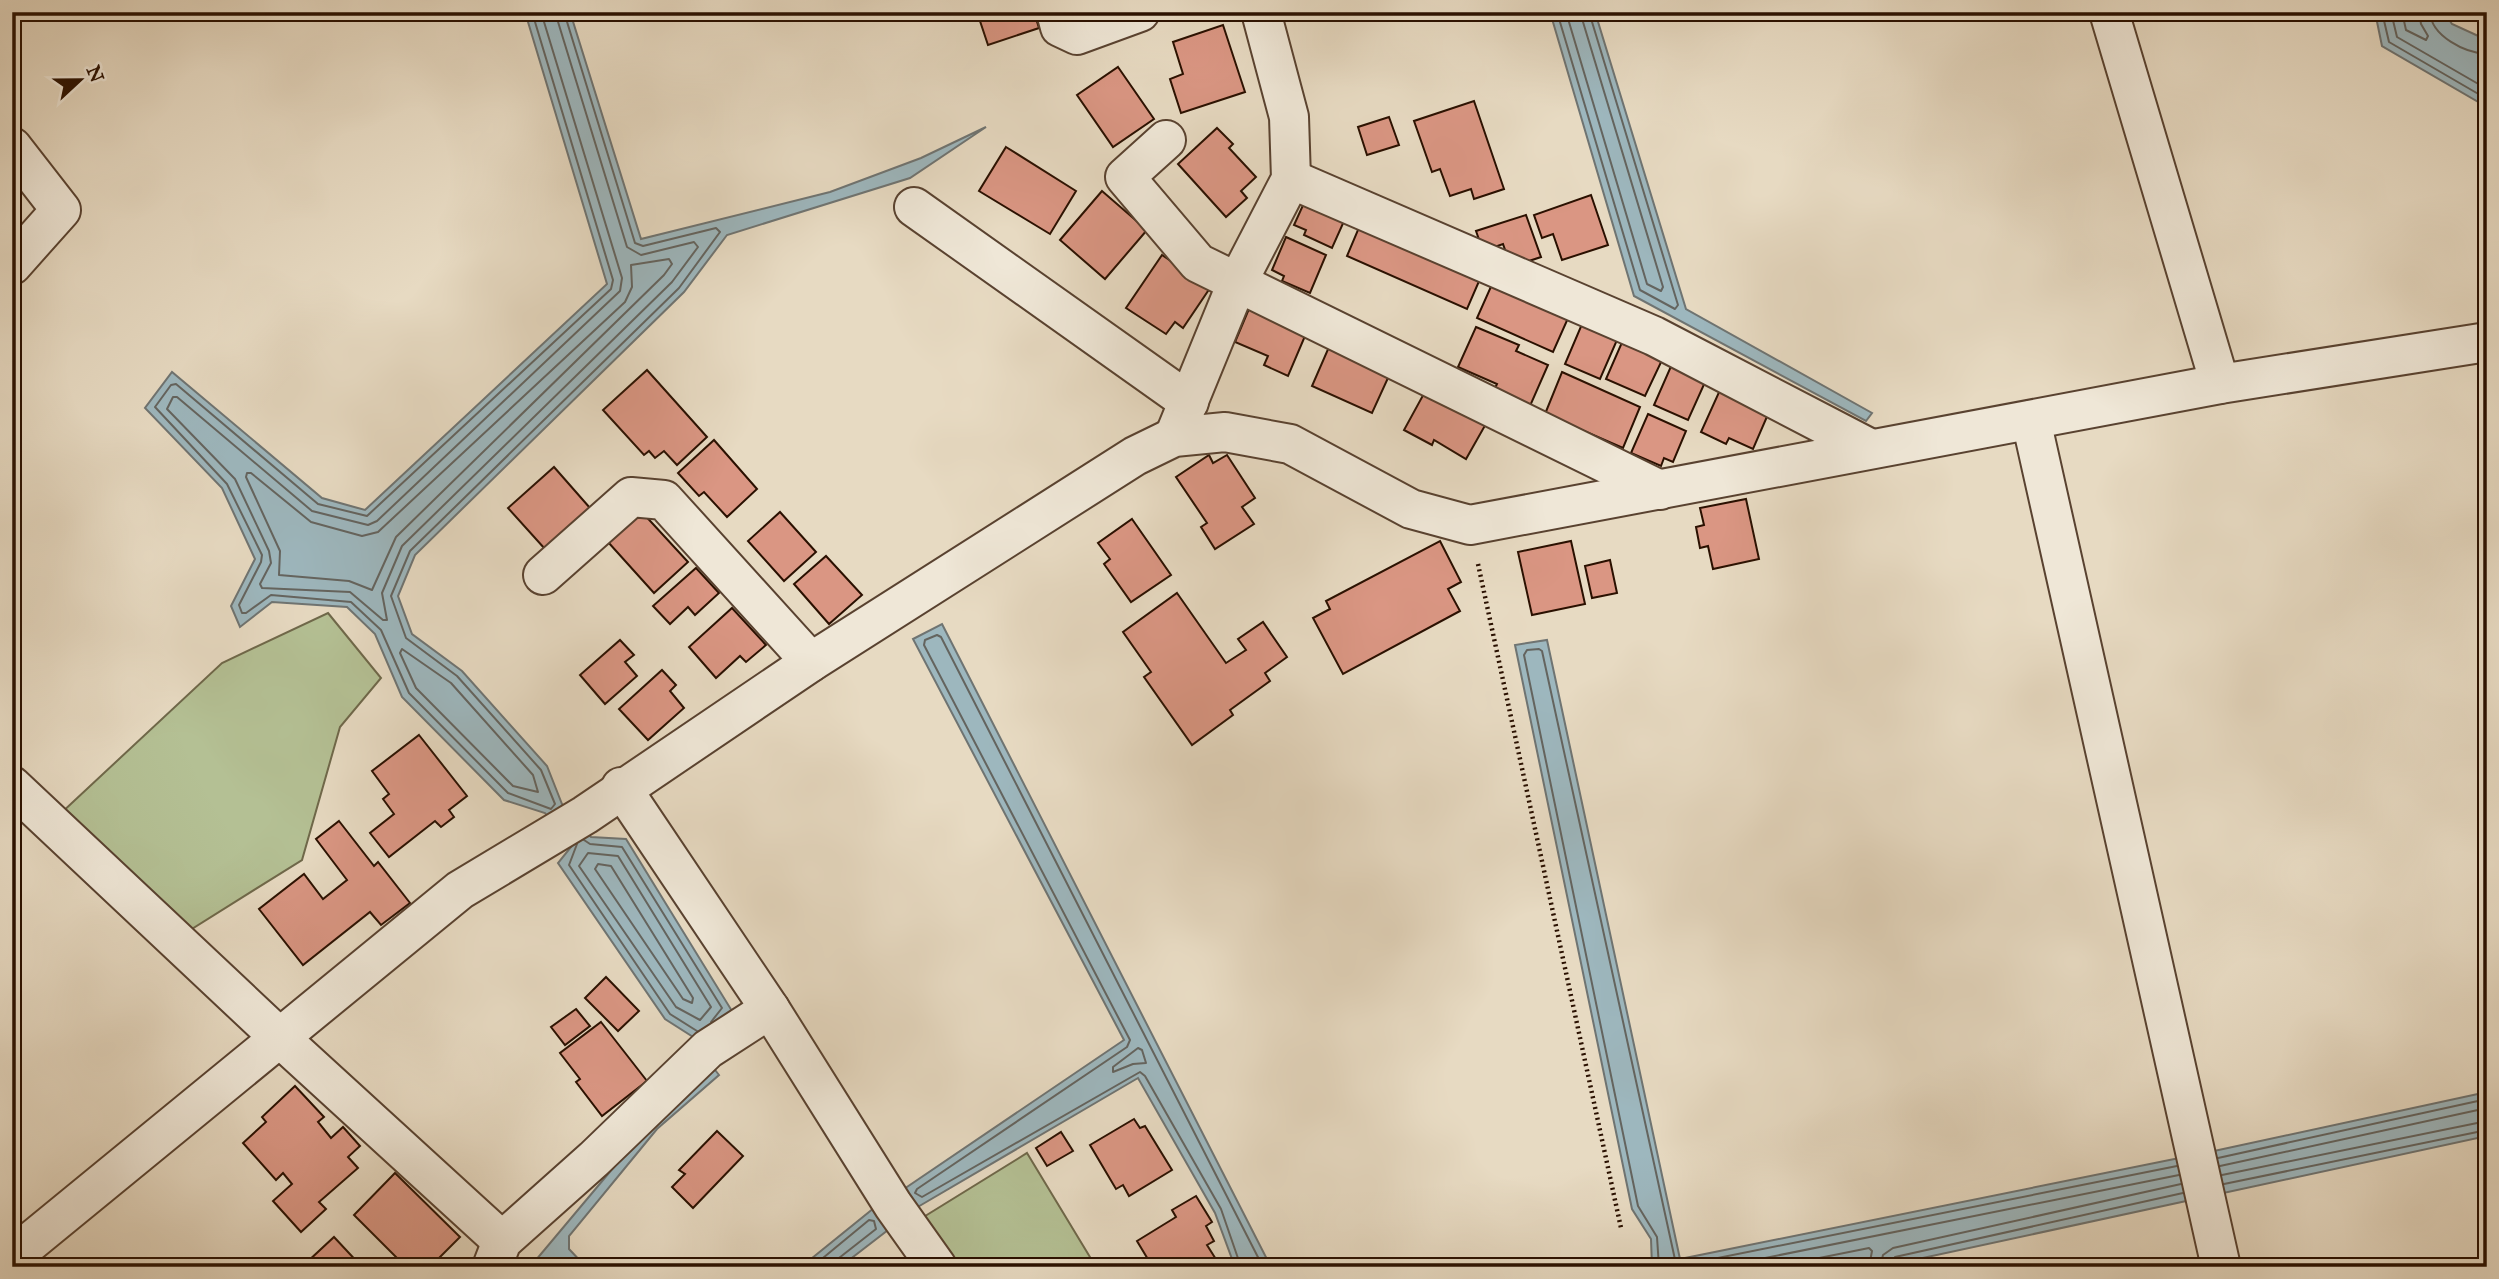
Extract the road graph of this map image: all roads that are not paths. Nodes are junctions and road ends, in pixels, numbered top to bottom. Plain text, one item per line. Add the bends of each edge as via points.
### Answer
1 (1056, 12) edge
2 (1140, 12) edge
3 (1261, 12) edge
4 (2109, 12) edge
5 (1166, 140) dead end
6 (12, 147) edge
7 (1292, 179) junction
8 (914, 207) dead end
9 (12, 265) edge
10 (1237, 283) junction
11 (2487, 342) edge
12 (2220, 384) junction
13 (1189, 402) junction
14 (2031, 420) junction
15 (1174, 437) junction
16 (1871, 449) junction
17 (1660, 490) junction
18 (543, 575) dead end
19 (811, 662) junction
20 (12, 786) edge
21 (621, 788) junction
22 (769, 1009) junction
23 (280, 1038) junction
24 (497, 1254) edge
25 (12, 1257) edge
26 (937, 1267) edge
27 (2221, 1267) edge

1 - 2 street via 1060,27 1077,35
3 - 7 street via 1289,117
4 - 12 street
5 - 10 street via 1125,177 1198,263
6 - 9 street via 61,210
7 - 10 street
7 - 16 street via 1654,336
8 - 13 street
10 - 13 street
10 - 17 street
11 - 12 street
12 - 14 street
13 - 15 street
14 - 16 street
14 - 27 street
15 - 17 street via 1225,432 1290,444 1411,509 1470,525
15 - 19 street via 1135,456
16 - 17 street
18 - 19 street via 631,497 664,500
19 - 21 street
20 - 23 street
21 - 22 street
21 - 23 street via 585,815 460,890
22 - 24 street via 708,1049
22 - 26 street
23 - 24 street
23 - 25 street

